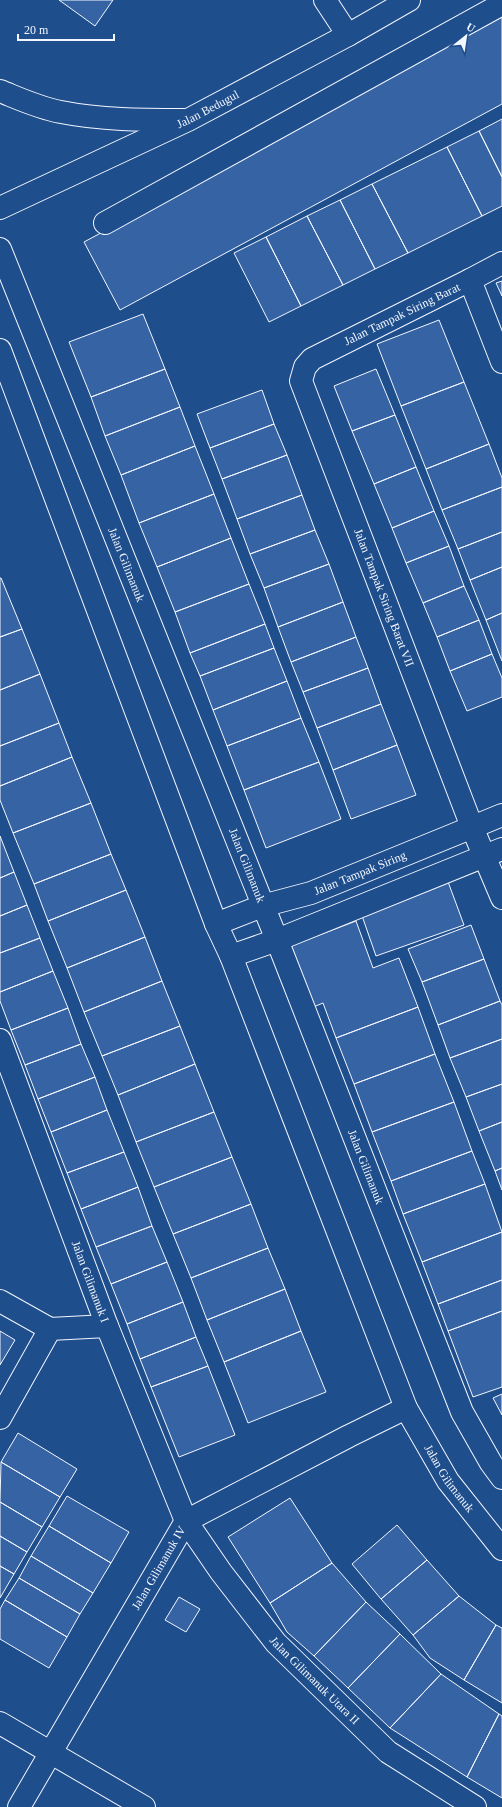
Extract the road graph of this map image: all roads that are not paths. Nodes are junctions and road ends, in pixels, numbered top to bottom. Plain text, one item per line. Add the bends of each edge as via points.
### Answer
1 (325, 0) edge
2 (409, 0) edge
3 (502, 4) edge
4 (348, 35) junction
5 (0, 91) edge
6 (188, 120) junction
7 (0, 208) edge
8 (105, 223) dead end
9 (0, 248) edge
10 (502, 263) edge
11 (470, 280) junction
12 (0, 350) edge
13 (502, 362) edge
14 (305, 368) joint
15 (5, 380) edge
16 (502, 815) edge
17 (472, 827) junction
18 (493, 852) edge
19 (502, 898) edge
20 (262, 906) junction
21 (216, 924) junction
22 (277, 940) junction
23 (231, 956) junction
24 (0, 1040) edge
25 (0, 1301) edge
26 (106, 1326) junction
27 (50, 1329) junction
28 (406, 1408) junction
29 (0, 1418) edge
30 (502, 1478) edge
31 (186, 1521) junction
32 (502, 1549) edge
33 (0, 1723) edge
34 (51, 1752) junction
35 (19, 1807) edge
36 (144, 1807) edge
37 (475, 1807) edge

1 - 4 street
2 - 4 street, Jalan Bedugul
3 - 8 street
4 - 6 street, Jalan Bedugul
5 - 6 street via 34,105 88,117
6 - 7 street, Jalan Bedugul
9 - 20 street, Jalan Gilimanuk
10 - 11 street, Jalan Tampak Siring Barat
11 - 13 street
11 - 14 street, Jalan Tampak Siring Barat via 312,359
12 - 15 street, Jalan Gilimanuk
14 - 17 street, Jalan Tampak Siring Barat VII via 301,381
15 - 21 street, Jalan Gilimanuk
16 - 17 street, Jalan Tampak Siring
17 - 18 street, Jalan Tampak Siring Barat VII
17 - 20 street, Jalan Tampak Siring via 311,893
18 - 19 street, Jalan Tampak Siring Barat VII
18 - 22 street
20 - 21 street, Jalan Tampak Siring
20 - 22 street, Jalan Gilimanuk
21 - 23 street, Jalan Gilimanuk
22 - 23 street
22 - 30 street, Jalan Gilimanuk via 462,1412
23 - 28 street, Jalan Gilimanuk
24 - 26 street, Jalan Gilimanuk I
25 - 27 street
26 - 27 street
26 - 31 street, Jalan Gilimanuk I
27 - 29 street
28 - 31 street, Jalan Gilimanuk IV
28 - 32 street, Jalan Gilimanuk via 448,1481
31 - 34 street, Jalan Gilimanuk IV
31 - 37 street, Jalan Gilimanuk Utara II via 221,1572 276,1643 388,1752
33 - 34 street
34 - 35 street, Jalan Gilimanuk IV
34 - 36 street

